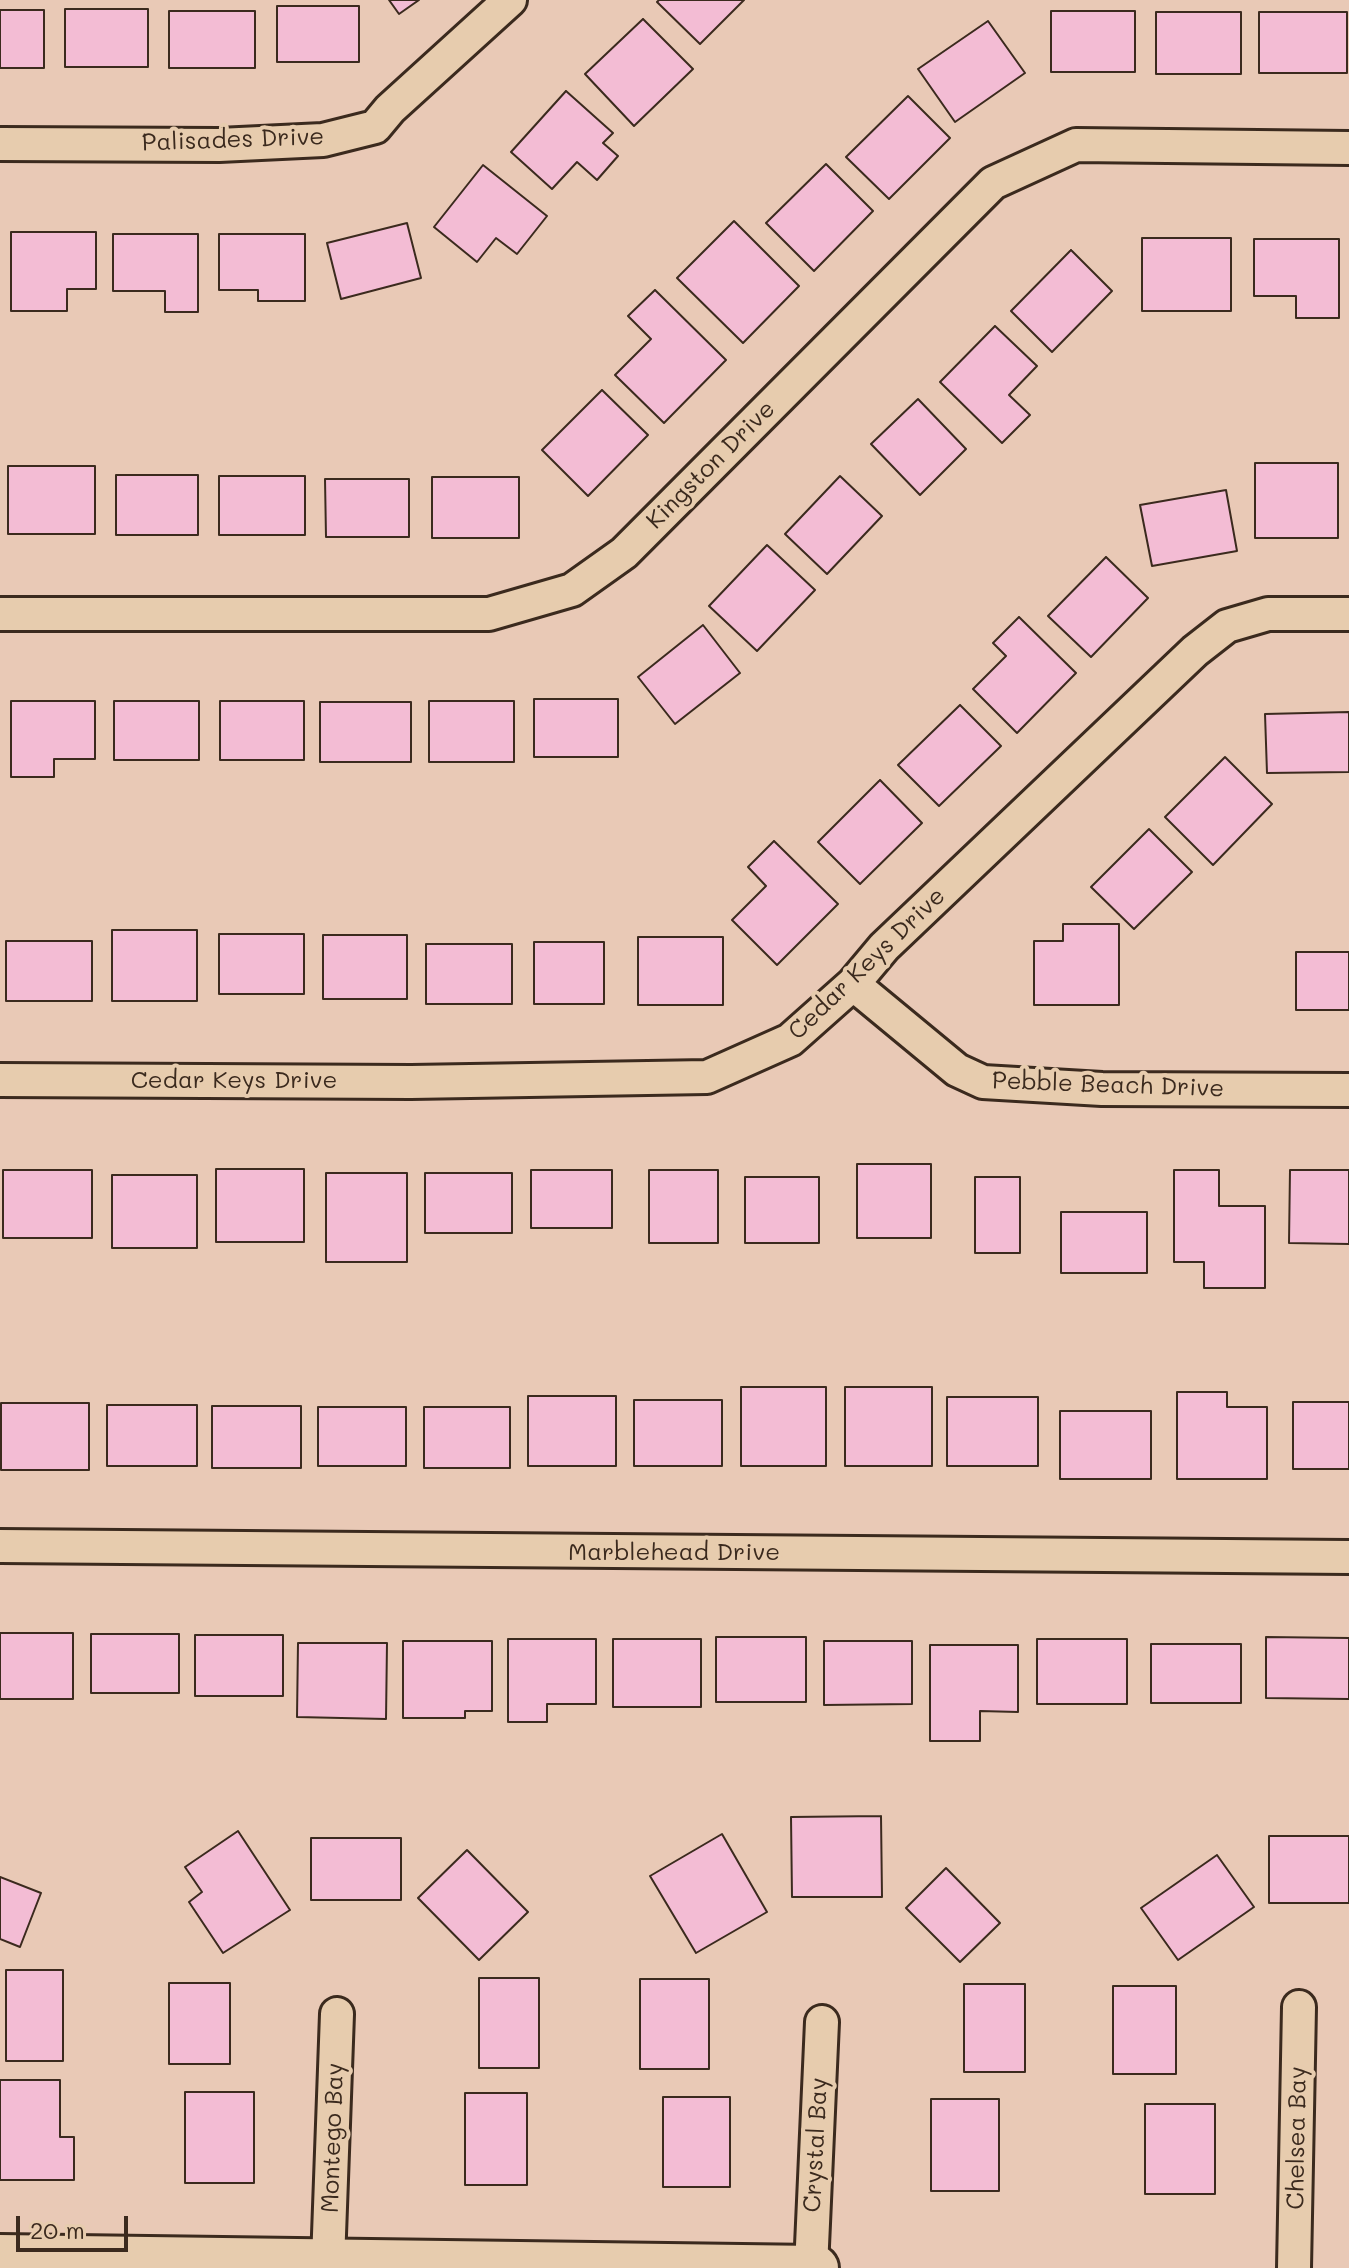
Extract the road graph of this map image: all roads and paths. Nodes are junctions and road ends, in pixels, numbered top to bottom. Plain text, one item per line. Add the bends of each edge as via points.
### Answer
1 (510, 0) edge
2 (0, 144) edge
3 (1349, 148) edge
4 (0, 614) edge
5 (1349, 614) edge
6 (853, 984) junction
7 (0, 1080) edge
8 (1349, 1090) edge
9 (0, 1546) edge
10 (1349, 1557) edge
11 (1299, 2007) dead end
12 (337, 2014) dead end
13 (822, 2022) dead end
14 (0, 2257) edge
15 (328, 2262) junction
16 (160, 2264) edge
17 (814, 2268) edge
18 (1294, 2268) edge

1 - 2 street, Palisades Drive via 375,127 323,140 219,145
3 - 4 street, Kingston Drive via 1076,145 993,183 624,553 572,590 489,614
5 - 6 street, Cedar Keys Drive via 1268,614 1227,626 884,947
6 - 7 street, Cedar Keys Drive via 790,1040 707,1077
6 - 8 street, Pebble Beach Drive via 957,1070 983,1082 1102,1089
9 - 10 street, Marblehead Drive
11 - 18 street, Chelsea Bay
12 - 15 street, Montego Bay
13 - 17 street, Crystal Bay
14 - 16 main road
15 - 16 main road
15 - 17 main road

